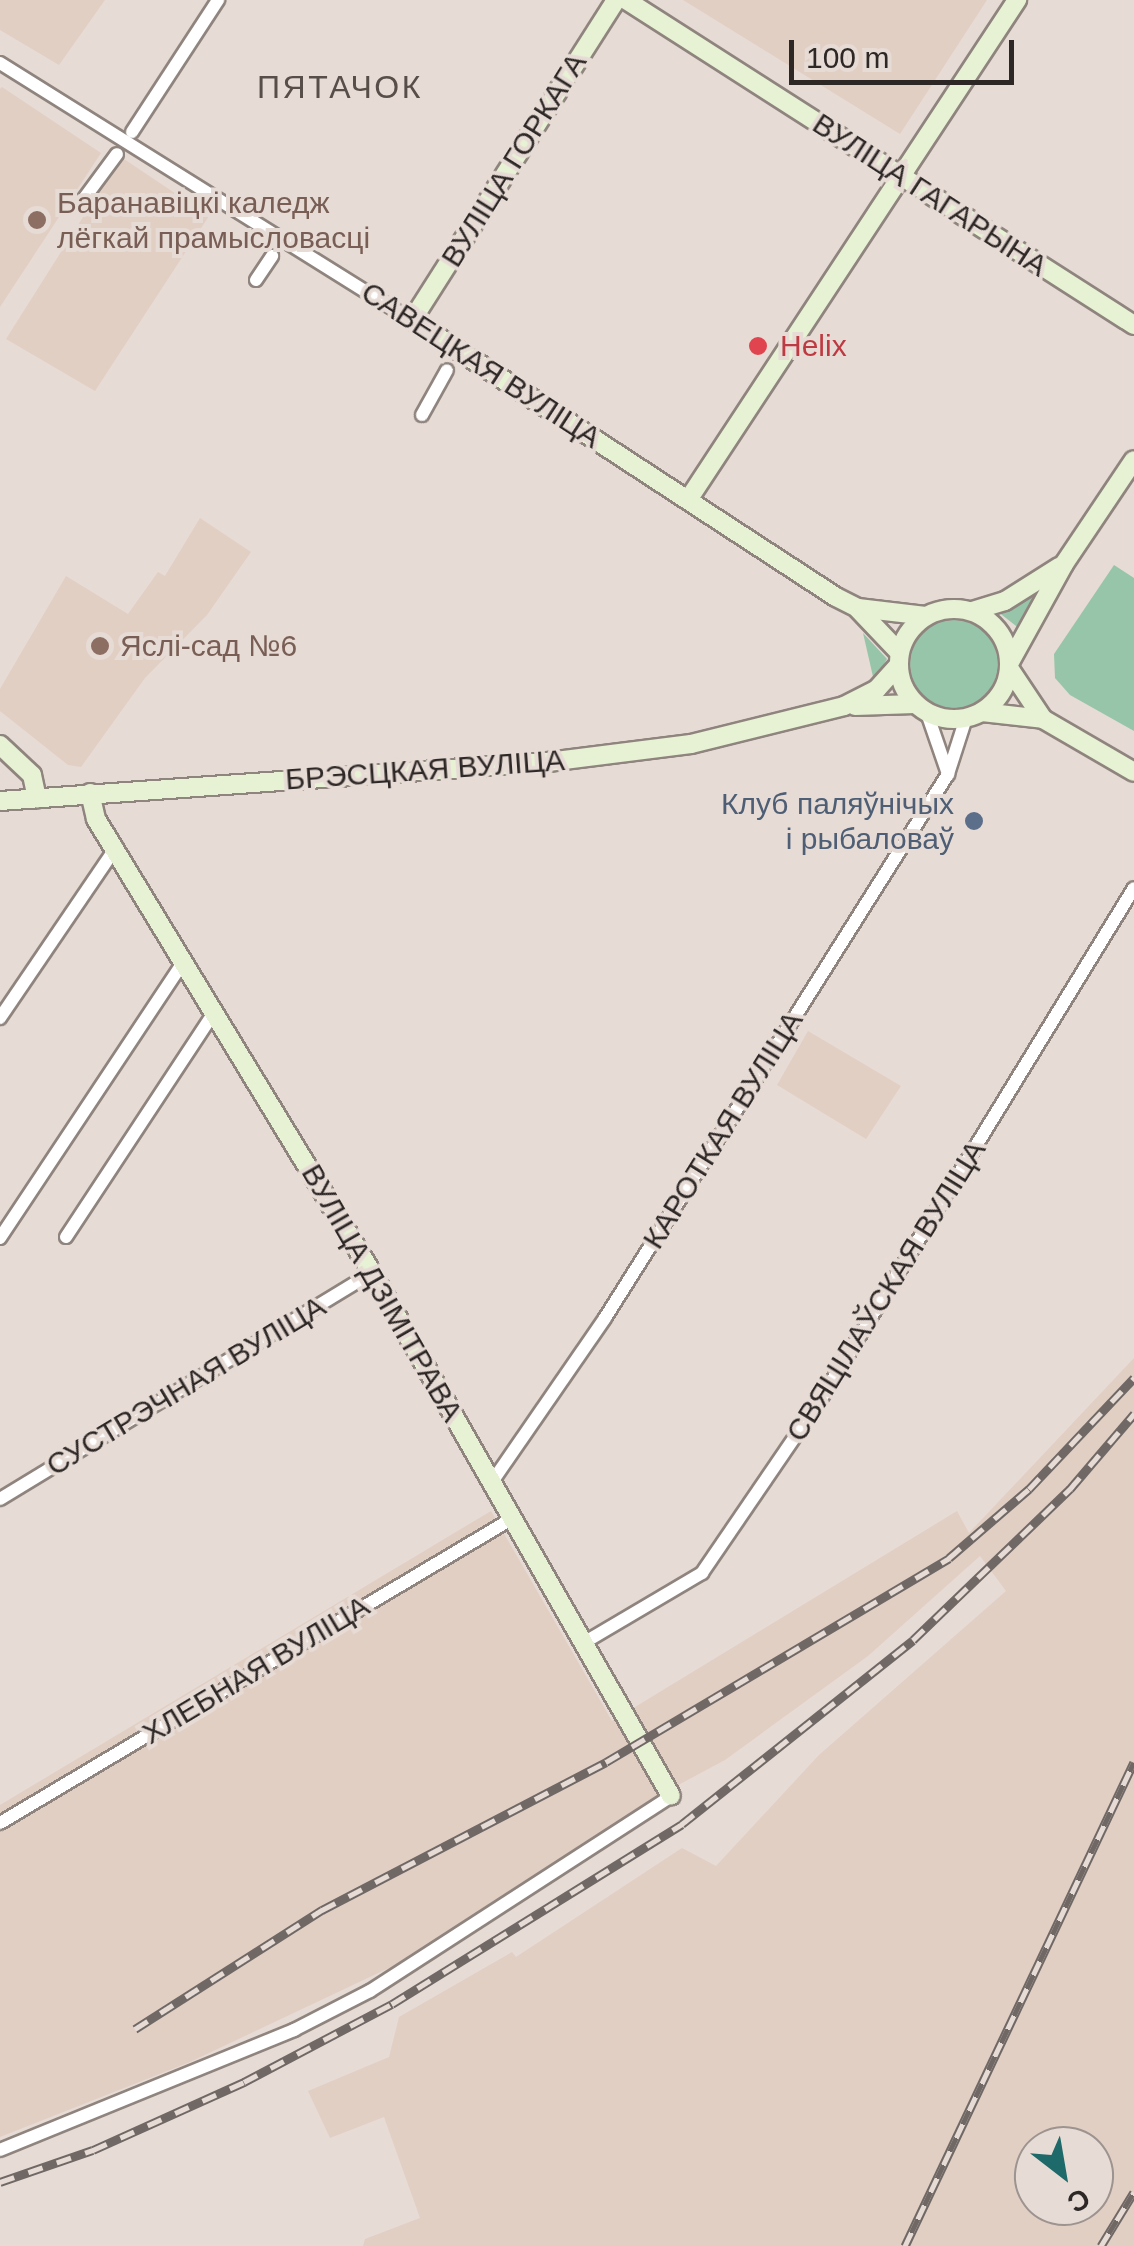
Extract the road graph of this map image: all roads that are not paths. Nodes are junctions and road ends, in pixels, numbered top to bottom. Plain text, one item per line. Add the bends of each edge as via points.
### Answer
1 (218, 0) edge
2 (616, 0) edge
3 (626, 0) edge
4 (1017, 0) edge
5 (0, 63) edge
6 (132, 132) dead end
7 (117, 154) dead end
8 (901, 176) junction
9 (83, 200) dead end
10 (272, 256) dead end
11 (256, 280) dead end
12 (412, 320) junction
13 (1134, 325) edge
14 (447, 370) dead end
15 (422, 415) dead end
16 (1134, 460) edge
17 (688, 500) junction
18 (1064, 564) junction
19 (858, 608) junction
20 (972, 611) junction
21 (926, 616) junction
22 (899, 659) junction
23 (1010, 665) junction
24 (844, 706) junction
25 (921, 709) junction
26 (974, 715) junction
27 (1043, 718) junction
28 (0, 745) edge
29 (1134, 772) edge
30 (948, 774) junction
31 (90, 794) junction
32 (37, 798) junction
33 (0, 801) edge
34 (116, 847) junction
35 (1134, 888) edge
36 (185, 960) junction
37 (215, 1010) junction
38 (0, 1018) edge
39 (66, 1237) dead end
40 (0, 1238) edge
41 (372, 1274) junction
42 (492, 1482) junction
43 (0, 1499) edge
44 (513, 1518) junction
45 (585, 1642) junction
46 (671, 1796) joint
47 (0, 1823) edge
48 (0, 2150) edge

1 - 6 street
2 - 12 street, ВУЛІЦА ГОРКАГА
3 - 8 street, ВУЛІЦА ГАГАРЫНА
4 - 8 street
5 - 12 street, САВЕЦКАЯ ВУЛІЦА
7 - 9 street
8 - 13 street, ВУЛІЦА ГАГАРЫНА
8 - 17 street
10 - 11 street
12 - 17 street, САВЕЦКАЯ ВУЛІЦА
14 - 15 street
16 - 18 street
17 - 19 street, САВЕЦКАЯ ВУЛІЦА
18 - 20 street via 1005,601
18 - 23 street
19 - 21 street, САВЕЦКАЯ ВУЛІЦА
19 - 22 street, САВЕЦКАЯ ВУЛІЦА
20 - 21 street
20 - 23 street via 999,631
21 - 22 street
22 - 24 street, БРЭСЦКАЯ ВУЛІЦА via 878,690
22 - 25 street
23 - 26 street via 1001,693
23 - 27 street
24 - 25 street, БРЭСЦКАЯ ВУЛІЦА
24 - 31 street, БРЭСЦКАЯ ВУЛІЦА via 691,744 548,762
25 - 26 street
25 - 30 street
26 - 27 street
26 - 30 street, КАРОТКАЯ ВУЛІЦА
27 - 29 street
28 - 32 street via 32,775
30 - 42 street, КАРОТКАЯ ВУЛІЦА via 605,1318
31 - 32 street, БРЭСЦКАЯ ВУЛІЦА
31 - 34 street, ВУЛІЦА ДЗІМІТРАВА via 96,819
32 - 33 street, БРЭСЦКАЯ ВУЛІЦА
34 - 36 street, ВУЛІЦА ДЗІМІТРАВА
34 - 38 street
35 - 45 street, СВЯЦІЛАЎСКАЯ ВУЛІЦА via 824,1394 702,1573
36 - 37 street, ВУЛІЦА ДЗІМІТРАВА
36 - 40 street
37 - 39 street
37 - 41 street, ВУЛІЦА ДЗІМІТРАВА
41 - 42 street, ВУЛІЦА ДЗІМІТРАВА
41 - 43 street, СУСТРЭЧНАЯ ВУЛІЦА
42 - 44 street, ВУЛІЦА ДЗІМІТРАВА
44 - 45 street, ВУЛІЦА ДЗІМІТРАВА
44 - 47 street, ХЛЕБНАЯ ВУЛІЦА
45 - 46 street, ВУЛІЦА ДЗІМІТРАВА
46 - 48 street via 370,1991 277,2037

